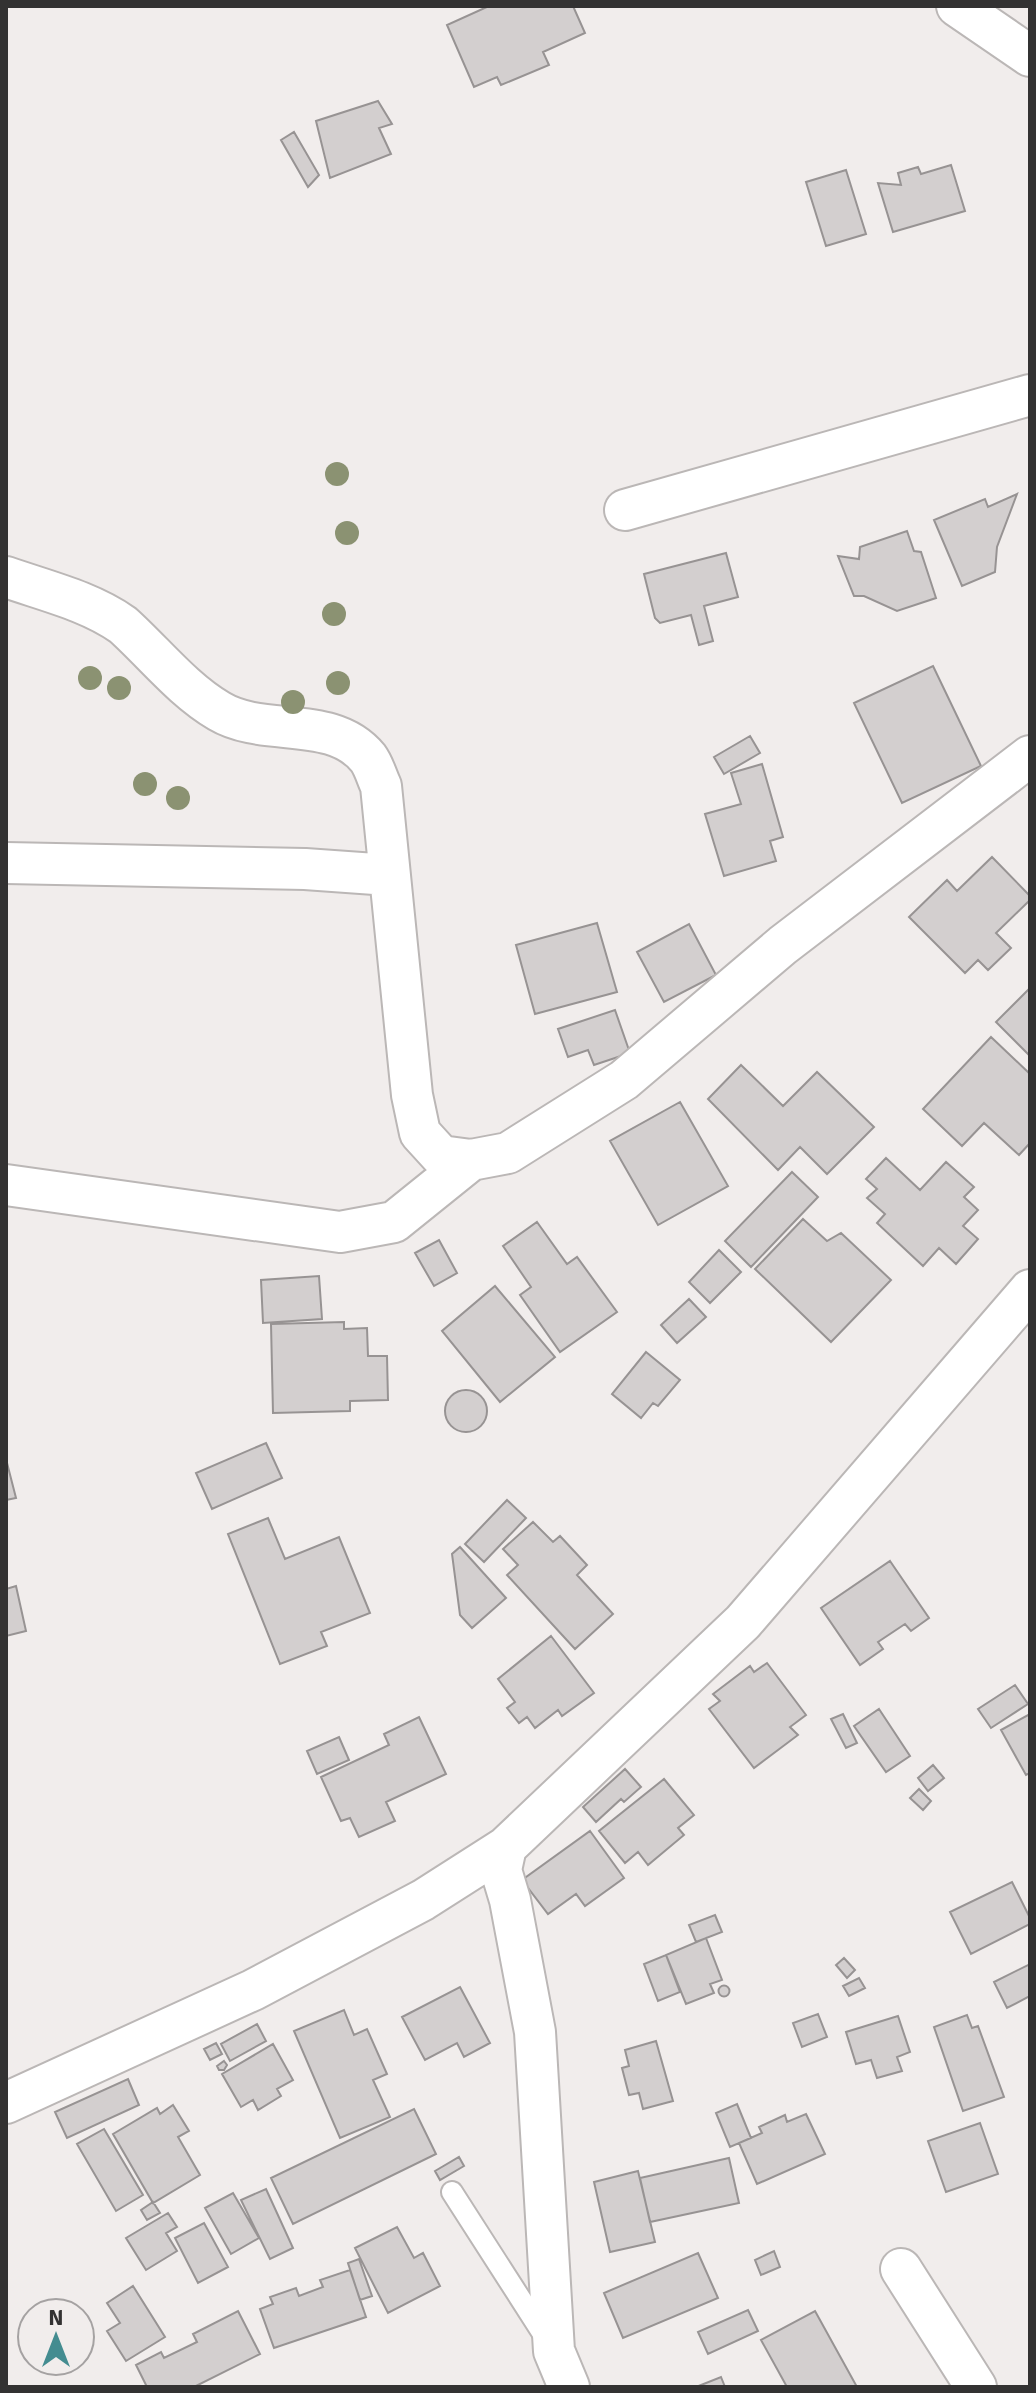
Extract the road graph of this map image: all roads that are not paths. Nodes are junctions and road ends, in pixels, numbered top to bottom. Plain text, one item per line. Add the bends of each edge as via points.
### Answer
1 (957, 6) edge
2 (1030, 56) edge
3 (1030, 395) edge
4 (625, 510) dead end
5 (6, 577) edge
6 (1030, 756) edge
7 (6, 863) edge
8 (389, 875) junction
9 (471, 1160) junction
10 (6, 1185) edge
11 (1030, 1290) edge
12 (506, 1847) junction
13 (6, 2103) edge
14 (452, 2192) dead end
15 (901, 2269) dead end
16 (562, 2369) edge
17 (976, 2387) edge

1 - 2 street
3 - 4 street
5 - 8 street via 110,616 220,712 349,741 369,759 381,786
6 - 9 street via 783,945 624,1080 508,1153
7 - 8 street
8 - 9 street via 420,1133 441,1156
9 - 10 street via 394,1222 340,1232
11 - 12 street via 743,1622
12 - 13 street via 423,1900 253,1990
12 - 16 street via 501,1870 535,2032
14 - 16 lane
15 - 17 street

